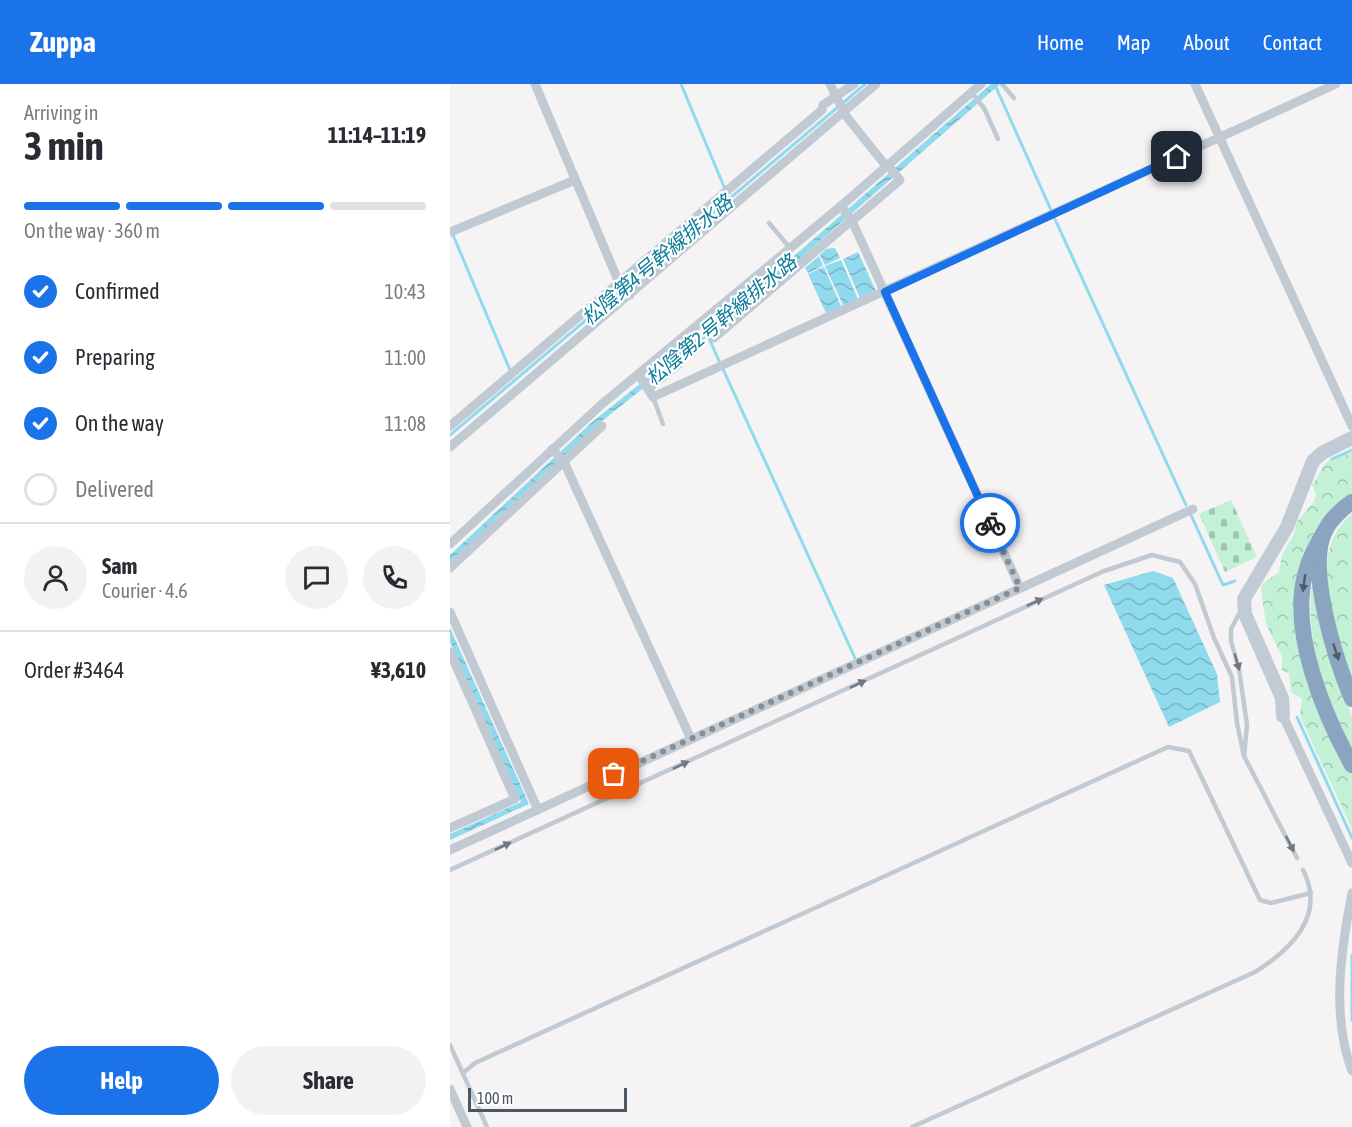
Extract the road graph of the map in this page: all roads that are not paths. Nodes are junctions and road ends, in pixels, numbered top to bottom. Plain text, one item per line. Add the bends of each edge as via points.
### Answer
1 (535, 84) edge
2 (830, 84) edge
3 (854, 84) edge
4 (876, 84) edge
5 (981, 84) edge
6 (1195, 84) edge
7 (1336, 84) edge
8 (1002, 85) edge
9 (972, 93) junction
10 (836, 98) junction
11 (1014, 98) dead end
12 (843, 111) junction
13 (1219, 137) junction
14 (998, 139) dead end
15 (888, 166) junction
16 (576, 180) junction
17 (842, 207) junction
18 (852, 220) junction
19 (769, 224) dead end
20 (450, 232) edge
21 (790, 248) junction
22 (619, 284) junction
23 (885, 292) junction
24 (741, 293) junction
25 (629, 295) junction
26 (752, 305) junction
27 (710, 319) junction
28 (682, 342) junction
29 (692, 354) dead end
30 (681, 365) dead end
31 (640, 377) junction
32 (651, 392) junction
33 (663, 424) dead end
34 (450, 426) edge
35 (602, 426) dead end
36 (1352, 426) edge
37 (1352, 438) edge
38 (450, 447) edge
39 (554, 450) junction
40 (564, 461) junction
41 (1352, 502) edge
42 (1192, 509) dead end
43 (1326, 529) junction
44 (450, 544) edge
45 (450, 568) edge
46 (1020, 588) junction
47 (1243, 608) junction
48 (450, 612) edge
49 (450, 652) edge
50 (1349, 692) edge
51 (1283, 716) joint
52 (691, 739) junction
53 (1244, 756) junction
54 (1352, 765) edge
55 (538, 810) junction
56 (450, 828) edge
57 (450, 850) edge
58 (1297, 858) dead end
59 (1352, 863) edge
60 (450, 870) edge
61 (1303, 870) dead end
62 (1311, 892) junction
63 (1352, 893) edge
64 (450, 1045) edge
65 (1352, 1071) edge
66 (463, 1073) junction
67 (450, 1089) edge
68 (467, 1127) edge
69 (487, 1127) edge
70 (912, 1127) edge

1 - 16 street
2 - 10 street
3 - 10 street
4 - 12 street
5 - 9 street
6 - 13 street
7 - 13 street
8 - 11 lane
9 - 14 lane
9 - 15 street
10 - 12 street
10 - 22 street
12 - 15 street
12 - 25 street
13 - 23 street
13 - 36 street
15 - 17 street
15 - 18 street via 900,180
16 - 20 street
16 - 22 street
17 - 18 street
17 - 21 street
18 - 23 street
18 - 26 street
19 - 21 lane
21 - 24 street
22 - 25 street
22 - 34 street
23 - 32 street
23 - 46 street
24 - 26 street
24 - 27 street
25 - 38 street
26 - 27 street via 718,334
27 - 28 street
28 - 29 lane
28 - 31 street
30 - 32 lane
31 - 32 street
31 - 39 street
32 - 33 lane
35 - 40 street
37 - 47 street via 1312,461 1298,503 1275,551 1244,599
39 - 40 street
39 - 44 street
40 - 45 street
40 - 52 street
41 - 43 highway
42 - 46 street
43 -> 50 highway via 1320,554 1322,598
43 -> 54 highway via 1304,577 1305,641 1320,692
46 - 52 street
47 - 51 street via 1282,698
47 -> 53 lane via 1231,629 1231,641 1247,725
48 - 55 street
49 - 56 street via 515,799
51 - 59 street
52 - 55 street
53 -> 58 lane
60 -> 53 lane via 1104,571 1152,555 1180,562 1195,584 1232,677
55 - 57 street
61 - 62 lane
62 - 66 lane via 1271,903 1260,900 1189,751 1168,747 475,1063
62 - 70 lane via 1306,925 1291,946 1255,972
63 - 65 street via 1342,949 1341,985 1342,1021
64 - 66 lane
66 - 69 lane
67 - 68 street

